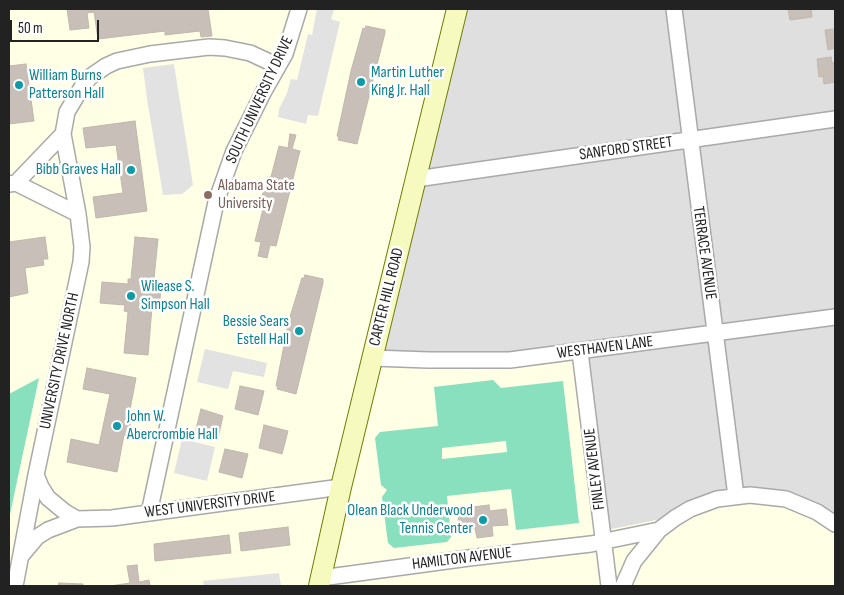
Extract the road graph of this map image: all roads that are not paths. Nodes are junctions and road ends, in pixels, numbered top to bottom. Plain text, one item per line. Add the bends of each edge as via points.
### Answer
1 (299, 9) edge
2 (457, 9) edge
3 (674, 9) edge
4 (278, 66) junction
5 (835, 119) edge
6 (64, 134) junction
7 (689, 140) junction
8 (416, 179) junction
9 (13, 184) edge
10 (78, 214) junction
11 (835, 318) edge
12 (715, 334) junction
13 (580, 352) junction
14 (373, 358) junction
15 (36, 475) junction
16 (341, 487) junction
17 (736, 496) junction
18 (150, 513) junction
19 (77, 519) junction
20 (835, 524) edge
21 (659, 530) junction
22 (604, 541) junction
23 (20, 558) junction
24 (320, 582) edge
25 (15, 586) edge
26 (609, 586) edge
27 (623, 586) edge

1 - 4 street, SOUTH UNIVERSITY DRIVE via 290,41
2 - 8 main road, CARTER HILL ROAD
3 - 7 street, TERRACE AVENUE
4 - 6 street via 250,53 209,47 117,61 99,70 82,87 68,112
4 - 18 street, SOUTH UNIVERSITY DRIVE via 234,151 216,202
5 - 7 street, SANFORD STREET
6 - 9 street
6 - 10 street, UNIVERSITY DRIVE NORTH
7 - 8 street, SANFORD STREET
7 - 12 street, TERRACE AVENUE
8 - 14 main road, CARTER HILL ROAD
9 - 10 street
10 - 15 street, UNIVERSITY DRIVE NORTH via 81,262
11 - 12 street, WESTHAVEN LANE
12 - 13 street, WESTHAVEN LANE
12 - 17 street, TERRACE AVENUE
13 - 14 street, WESTHAVEN LANE via 510,360
13 - 22 street, FINLEY AVENUE
14 - 16 main road, CARTER HILL ROAD
15 - 19 street via 48,498
15 - 23 street, UNIVERSITY DRIVE NORTH
16 - 18 street, WEST UNIVERSITY DRIVE
16 - 24 main road, CARTER HILL ROAD
17 - 20 street via 786,499 817,512
17 - 21 street via 698,505
18 - 19 street, WEST UNIVERSITY DRIVE
19 - 23 street, WEST UNIVERSITY DRIVE via 48,530
21 - 22 street, HAMILTON AVENUE
21 - 27 street via 634,561
22 - 24 street, HAMILTON AVENUE
22 - 26 street, FINLEY AVENUE
23 - 25 street, UNIVERSITY DRIVE NORTH

